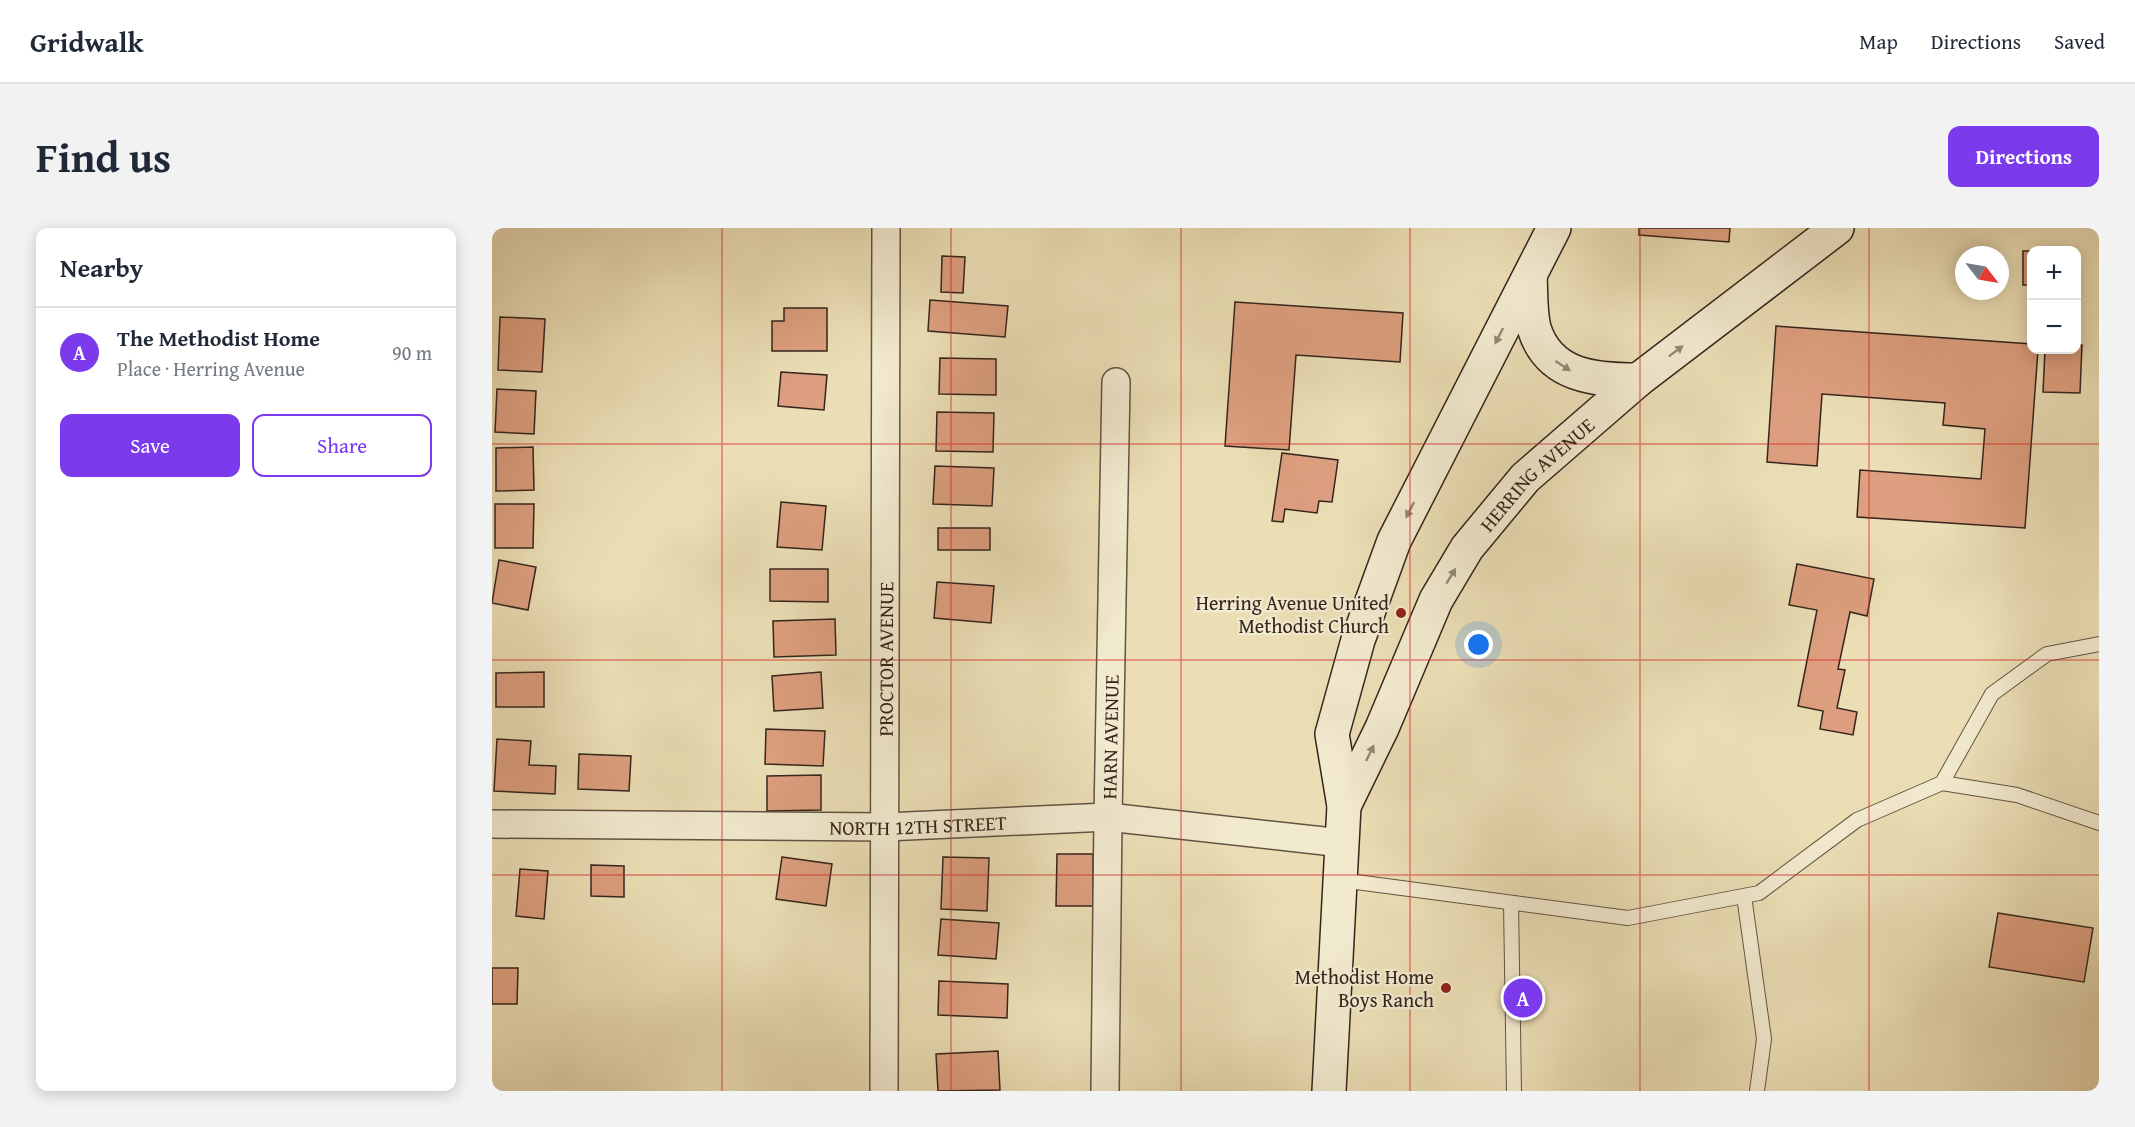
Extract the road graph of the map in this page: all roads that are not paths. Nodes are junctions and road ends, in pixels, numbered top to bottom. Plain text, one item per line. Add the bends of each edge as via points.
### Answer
1 (886, 228) edge
2 (1554, 228) edge
3 (1837, 228) edge
4 (1530, 276) junction
5 (1638, 380) junction
6 (1116, 382) dead end
7 (2099, 644) edge
8 (1942, 783) junction
9 (1344, 806) junction
10 (1107, 817) junction
11 (2099, 823) edge
12 (492, 824) edge
13 (885, 827) junction
14 (1342, 843) junction
15 (1341, 880) junction
16 (1744, 896) junction
17 (1510, 903) junction
18 (884, 1091) edge
19 (1105, 1091) edge
20 (1329, 1091) edge
21 (1514, 1091) edge
22 (1757, 1091) edge

1 - 13 street, PROCTOR AVENUE
2 - 4 main road, HERRING AVENUE
5 -> 3 main road, HERRING AVENUE
4 -> 5 main road via 1534,326 1554,360 1585,376
4 -> 9 main road, HERRING AVENUE via 1394,541 1358,640 1332,734
9 -> 5 main road, HERRING AVENUE via 1436,600 1467,548 1525,478
6 - 10 street, HARN AVENUE
7 - 8 lane via 2047,654 1992,694
8 - 11 lane via 2017,795
8 - 16 lane via 1857,820 1759,893
9 - 14 main road, HERRING AVENUE
10 - 13 street, NORTH 12TH STREET
10 - 14 street, NORTH 12TH STREET
10 - 19 street, HARN AVENUE
12 - 13 street, NORTH 12TH STREET
13 - 18 street, PROCTOR AVENUE
14 - 15 main road, HERRING AVENUE
15 - 17 lane
15 - 20 main road, HERRING AVENUE
16 - 17 lane via 1628,918
16 - 22 lane via 1764,1039
17 - 21 lane

